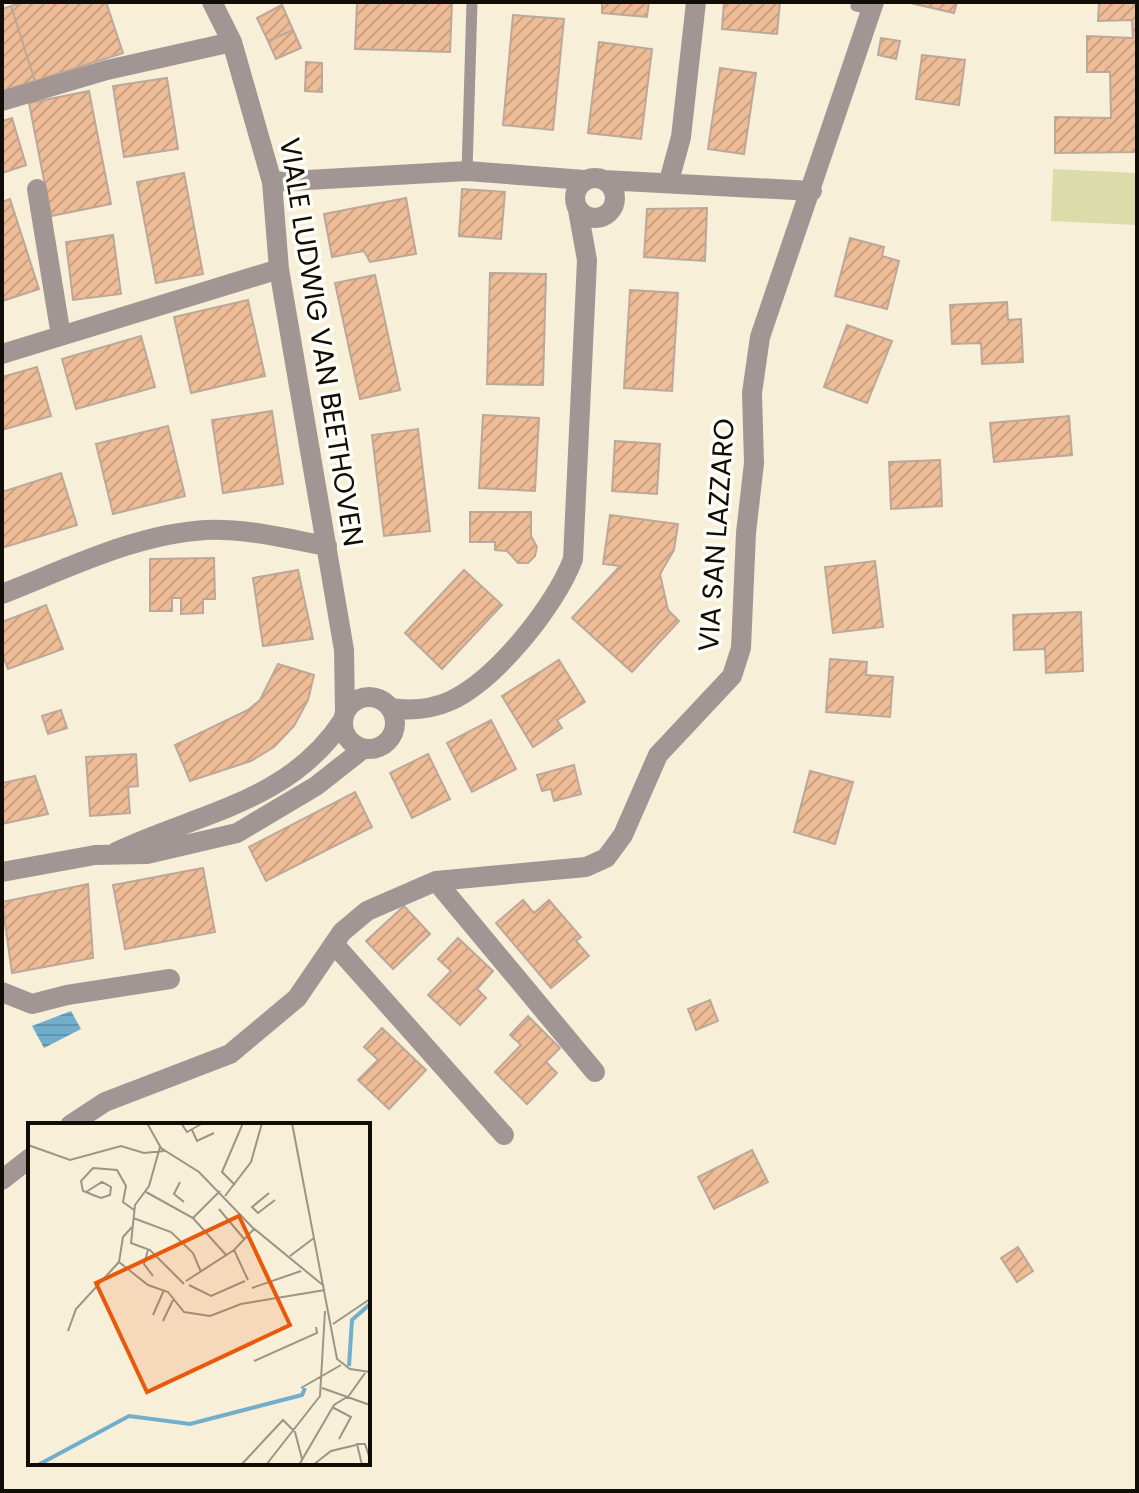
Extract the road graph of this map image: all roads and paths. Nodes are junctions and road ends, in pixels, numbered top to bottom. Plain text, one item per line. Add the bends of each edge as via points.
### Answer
1 (212, 2) edge
2 (472, 2) edge
3 (696, 2) edge
4 (868, 6) edge
5 (232, 42) junction
6 (2, 101) edge
7 (467, 171) junction
8 (528, 175) junction
9 (594, 180) junction
10 (669, 181) junction
11 (272, 182) junction
12 (37, 189) dead end
13 (812, 191) junction
14 (615, 202) junction
15 (577, 207) junction
16 (279, 269) junction
17 (61, 336) junction
18 (2, 354) edge
19 (327, 546) junction
20 (2, 594) edge
21 (344, 650) junction
22 (385, 703) junction
23 (344, 716) junction
24 (363, 749) junction
25 (113, 854) junction
26 (2, 872) edge
27 (436, 881) junction
28 (334, 944) junction
29 (170, 979) dead end
30 (2, 992) edge
31 (595, 1072) dead end
32 (73, 1123) edge
33 (504, 1135) dead end
34 (28, 1160) edge
35 (2, 1180) edge

1 - 5 street, VIALE LUDWIG VAN BEETHOVEN
2 - 7 lane
3 - 10 street via 681,137
4 - 13 street, VIA SAN LAZZARO
5 - 6 street
5 - 11 street, VIALE LUDWIG VAN BEETHOVEN
7 - 8 street
7 - 11 street
8 - 9 street
8 - 15 street
9 - 10 street
9 - 14 street via 613,189
9 - 15 street via 576,191
10 - 13 street
10 - 14 street
11 - 16 street, VIALE LUDWIG VAN BEETHOVEN
12 - 17 street
13 - 27 street, VIA SAN LAZZARO via 760,337 752,393 754,463 741,648 732,676 658,755 623,835 606,858 586,867
14 - 15 street via 596,218
15 - 22 street via 587,260 573,559 553,599 480,681 451,701 428,708
16 - 17 street
16 - 19 street, VIALE LUDWIG VAN BEETHOVEN
17 - 18 street
19 - 20 street via 205,530 131,544
19 - 21 street, VIALE LUDWIG VAN BEETHOVEN
21 - 22 street, VIALE LUDWIG VAN BEETHOVEN
21 - 23 street, VIALE LUDWIG VAN BEETHOVEN
22 - 23 street via 363,697
22 - 24 street via 395,725 392,734 380,747
23 - 24 street via 345,735
23 - 25 street via 333,735 285,781 247,802
24 - 25 street via 316,786 237,833 147,854
25 - 26 street
27 - 28 street, VIA SAN LAZZARO via 367,911
27 - 31 street
28 - 32 street, VIA SAN LAZZARO via 297,998 230,1054 105,1102
28 - 33 street
29 - 30 street via 32,1004
34 - 35 street

